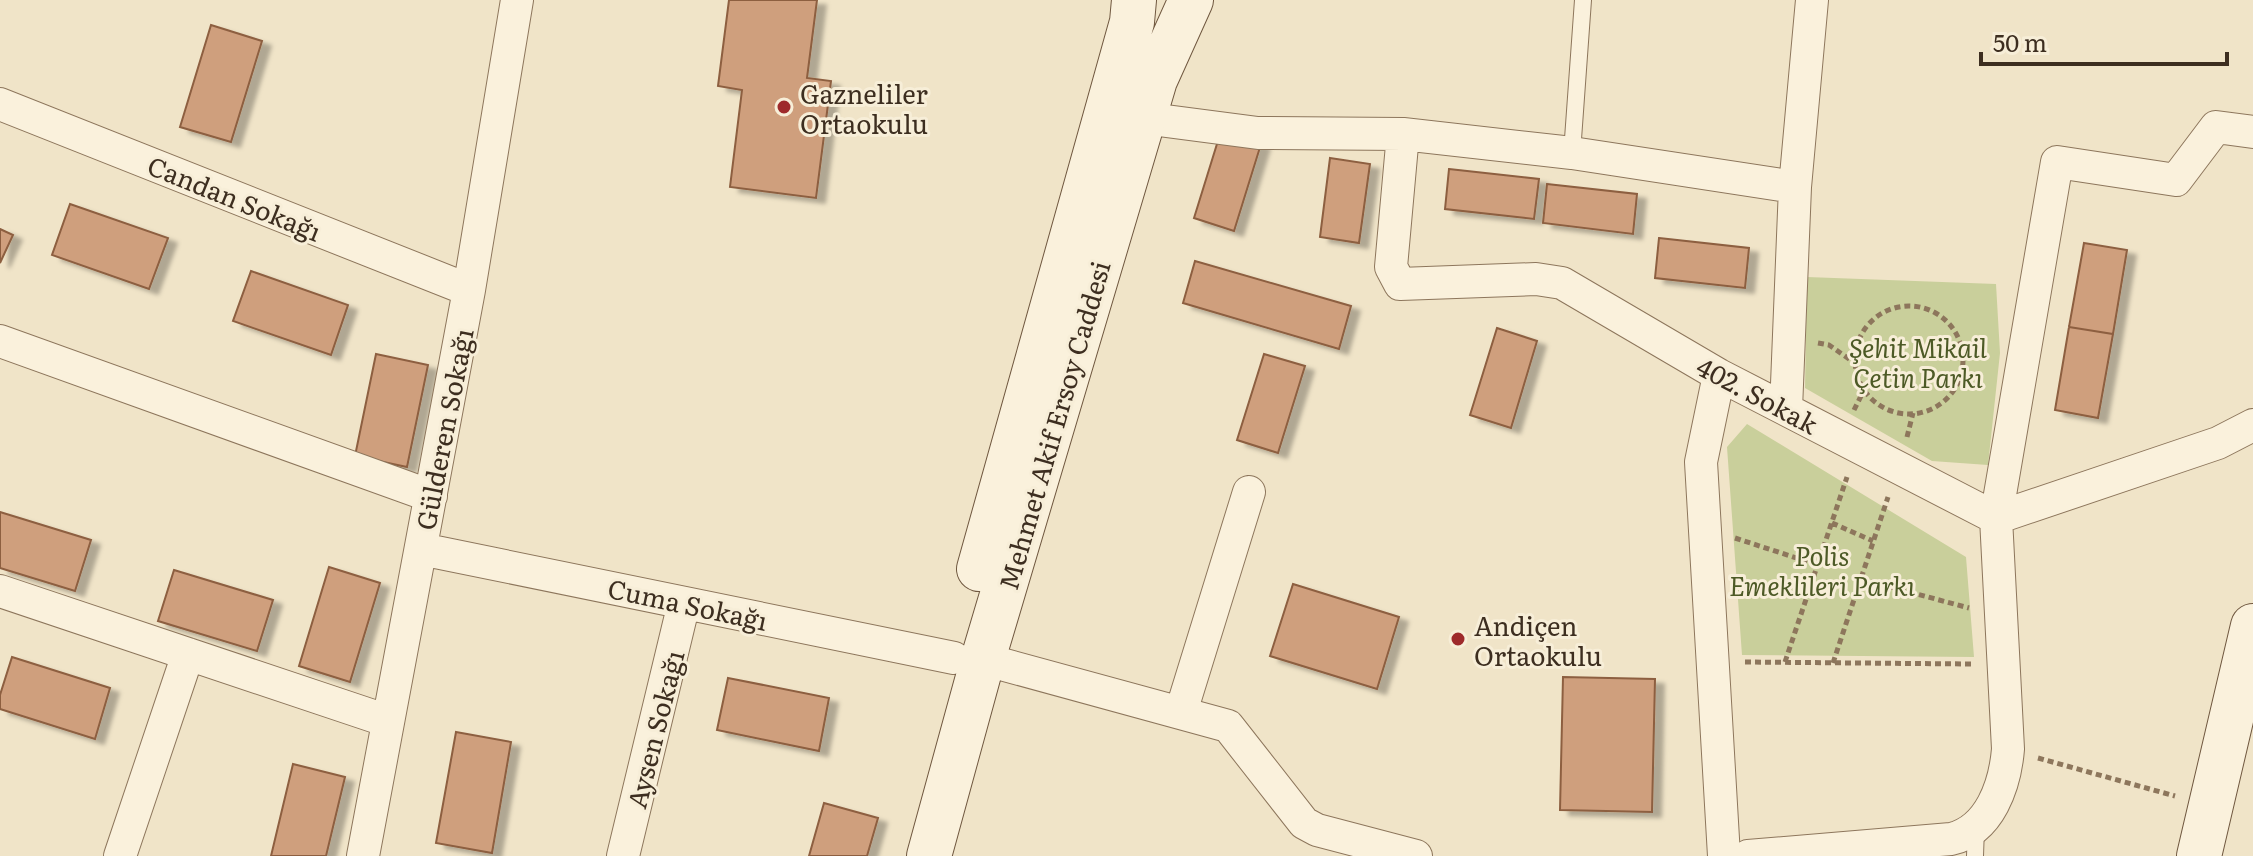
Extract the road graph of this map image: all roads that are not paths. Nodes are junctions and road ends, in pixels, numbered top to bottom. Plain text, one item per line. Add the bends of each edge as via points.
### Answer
1 (517, 0) edge
2 (1134, 0) edge
3 (1191, 0) edge
4 (1583, 0) edge
5 (1812, 0) edge
6 (0, 104) edge
7 (1143, 118) junction
8 (2253, 132) edge
9 (1403, 134) junction
10 (1572, 153) junction
11 (1795, 187) junction
12 (469, 290) junction
13 (0, 341) edge
14 (1719, 375) junction
15 (1786, 409) junction
16 (2253, 425) edge
17 (1249, 492) dead end
18 (431, 496) junction
19 (1996, 518) junction
20 (421, 549) junction
21 (0, 591) edge
22 (684, 603) junction
23 (2253, 626) edge
24 (188, 654) junction
25 (969, 659) junction
26 (1181, 712) junction
27 (388, 721) junction
28 (1976, 842) edge
29 (120, 856) edge
30 (363, 856) edge
31 (623, 856) edge
32 (899, 856) edge
33 (929, 856) edge
34 (1416, 856) edge
35 (1724, 856) edge
36 (1748, 856) edge
37 (2199, 856) edge

1 - 12 street, Gülderen Sokağı
2 - 25 main road, Mehmet Akif Ersoy Caddesi
3 - 7 main road, Mehmet Akif Ersoy Caddesi
4 - 10 lane
5 - 11 street
6 - 12 street, Candan Sokağı
7 - 9 street via 1258,133
7 - 25 main road, Mehmet Akif Ersoy Caddesi
8 - 19 street via 2216,127 2176,180 2057,162
9 - 10 street
9 - 14 street, 402. Sokak via 1391,267 1400,284 1536,279 1562,283
10 - 11 street
11 - 15 street
12 - 18 street, Gülderen Sokağı
13 - 18 street
14 - 15 street, 402. Sokak
14 - 35 street via 1701,462
15 - 19 street, 402. Sokak
16 - 19 street via 2218,443
17 - 26 street
18 - 20 street, Gülderen Sokağı
19 - 28 street via 2008,749 1995,800
20 - 22 street, Cuma Sokağı
20 - 27 street, Gülderen Sokağı
21 - 24 street
22 - 25 street, Cuma Sokağı
22 - 31 street, Aysen Sokağı
23 - 37 main road
24 - 27 street
24 - 29 street
25 - 26 street, Cuma Sokağı
25 - 32 main road, Mehmet Akif Ersoy Caddesi
25 - 33 main road, Mehmet Akif Ersoy Caddesi
26 - 34 street, Cuma Sokağı via 1228,726 1304,823
27 - 30 street, Gülderen Sokağı
28 - 36 street via 1951,839

